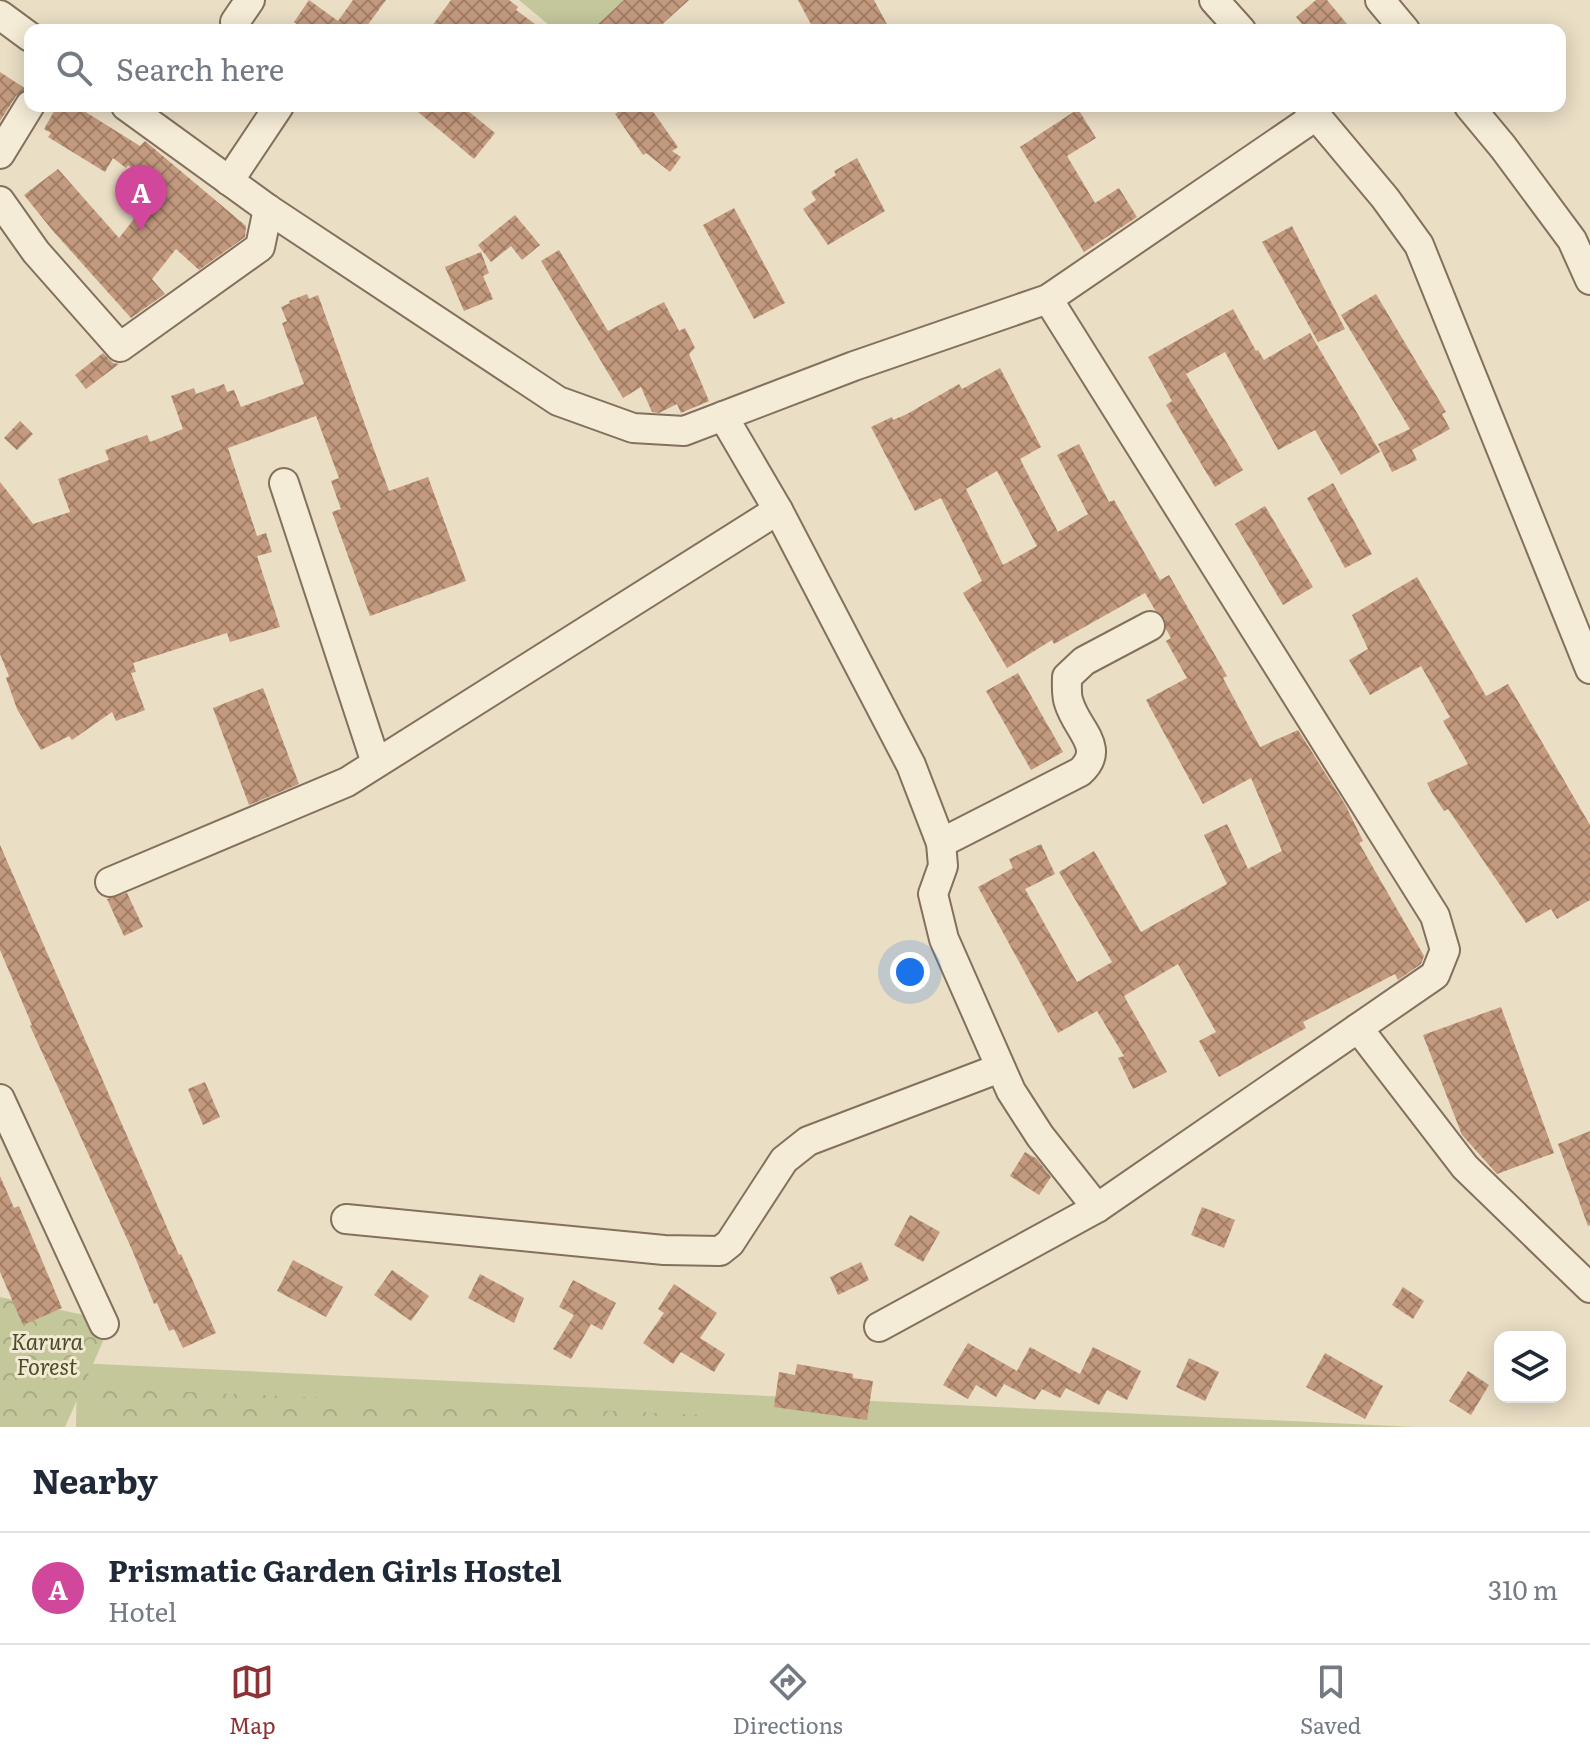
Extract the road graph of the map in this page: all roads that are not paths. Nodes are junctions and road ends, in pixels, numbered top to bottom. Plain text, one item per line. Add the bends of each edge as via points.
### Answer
1 (250, 0) edge
2 (1214, 0) edge
3 (1380, 0) edge
4 (0, 15) edge
5 (236, 24) edge
6 (1236, 24) edge
7 (1400, 24) edge
8 (24, 33) edge
9 (26, 112) edge
10 (134, 112) edge
11 (275, 112) edge
12 (1311, 112) edge
13 (1313, 112) edge
14 (1474, 112) edge
15 (0, 154) edge
16 (229, 181) junction
17 (0, 201) edge
18 (268, 209) junction
19 (1590, 280) edge
20 (1048, 299) junction
21 (723, 416) junction
22 (284, 483) dead end
23 (778, 510) junction
24 (1150, 626) dead end
25 (1590, 669) edge
26 (376, 763) junction
27 (941, 843) junction
28 (110, 882) dead end
29 (1358, 1028) junction
30 (1000, 1068) junction
31 (0, 1099) edge
32 (1097, 1208) junction
33 (346, 1219) dead end
34 (1590, 1288) edge
35 (104, 1324) dead end
36 (879, 1327) dead end

1 - 5 street
2 - 6 street
3 - 7 street
4 - 8 street
9 - 15 street
10 - 16 street
11 - 16 street
12 - 20 street
13 - 25 street via 1419,245
14 - 19 street via 1572,240
16 - 18 street
17 - 18 street via 36,252 120,347 260,247
18 - 21 street via 558,401 633,428 684,431
20 - 21 street
20 - 29 street via 1435,916 1445,950 1435,975
21 - 23 street
22 - 26 street
23 - 26 street
23 - 27 street via 911,765
24 - 27 street via 1084,661 1067,677 1068,702 1093,750 1090,762 1080,772
26 - 28 street via 347,782
27 - 30 street via 943,866 933,894 936,911
29 - 32 street
29 - 34 street via 1465,1167
30 - 32 street via 1017,1104
30 - 33 street via 808,1141 784,1160 720,1251
31 - 35 street
32 - 36 street

